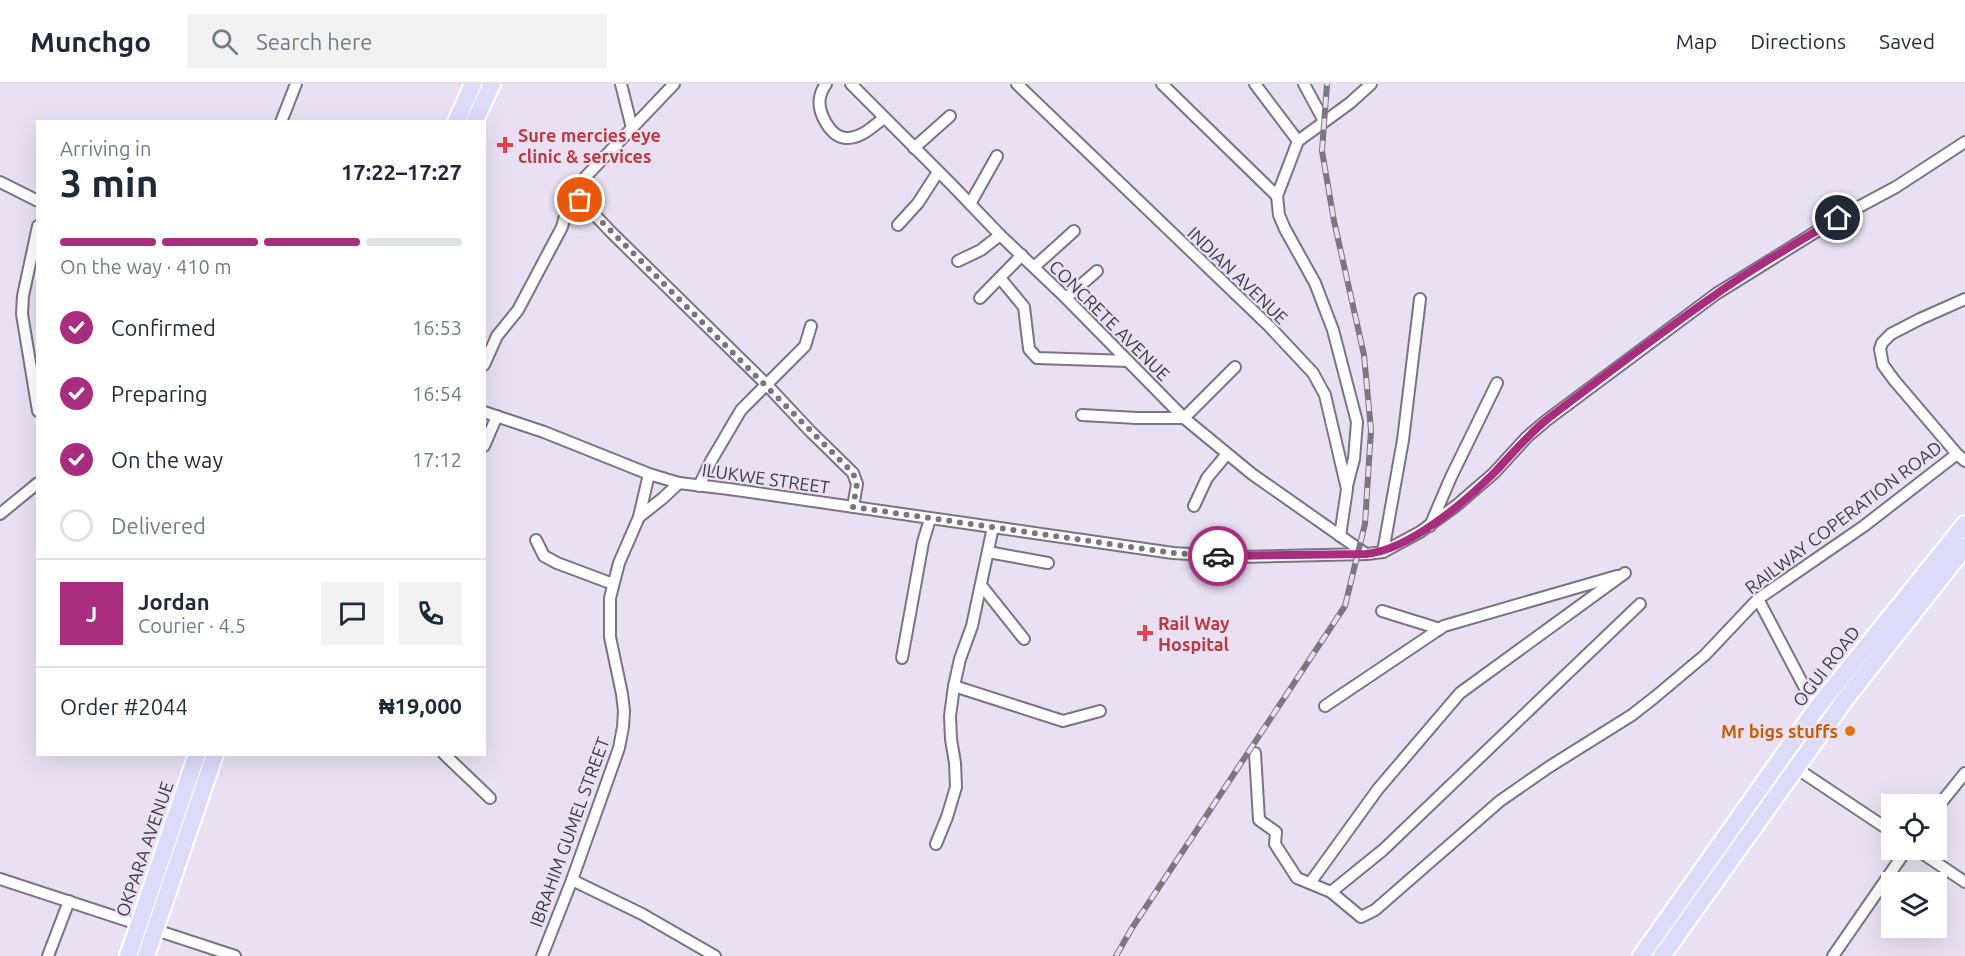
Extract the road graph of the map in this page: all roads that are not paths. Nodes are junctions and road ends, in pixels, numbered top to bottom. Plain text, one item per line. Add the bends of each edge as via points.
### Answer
1 (296, 84) edge
2 (473, 84) edge
3 (492, 84) edge
4 (621, 84) edge
5 (674, 84) edge
6 (826, 84) edge
7 (851, 84) edge
8 (1017, 84) edge
9 (1162, 84) edge
10 (1256, 84) edge
11 (1304, 84) edge
12 (1371, 84) edge
13 (473, 111) edge
14 (950, 116) dead end
15 (884, 118) junction
16 (282, 120) edge
17 (459, 120) edge
18 (1324, 121) junction
19 (632, 128) junction
20 (1298, 141) junction
21 (1965, 142) edge
22 (914, 148) junction
23 (997, 156) dead end
24 (938, 172) junction
25 (0, 182) edge
26 (572, 191) junction
27 (1277, 196) junction
28 (36, 200) edge
29 (970, 204) junction
30 (898, 225) dead end
31 (1074, 231) dead end
32 (36, 235) edge
33 (1000, 235) junction
34 (1022, 255) junction
35 (958, 261) dead end
36 (1034, 267) junction
37 (1097, 271) dead end
38 (999, 278) junction
39 (980, 298) dead end
40 (1066, 298) junction
41 (1420, 298) dead end
42 (1965, 299) edge
43 (811, 326) dead end
44 (486, 361) edge
45 (1128, 361) junction
46 (1235, 367) dead end
47 (1497, 383) dead end
48 (766, 384) junction
49 (36, 399) edge
50 (486, 413) edge
51 (1082, 415) dead end
52 (497, 416) junction
53 (1184, 418) junction
54 (486, 441) edge
55 (1227, 454) junction
56 (1961, 457) edge
57 (649, 474) junction
58 (679, 483) junction
59 (36, 485) edge
60 (699, 486) junction
61 (1347, 489) junction
62 (1194, 506) dead end
63 (853, 507) junction
64 (0, 514) edge
65 (639, 517) junction
66 (930, 519) junction
67 (1965, 524) edge
68 (1429, 526) junction
69 (993, 527) junction
70 (1340, 536) junction
71 (536, 540) dead end
72 (1965, 547) edge
73 (988, 552) junction
74 (1383, 552) junction
75 (1366, 554) junction
76 (1048, 563) dead end
77 (613, 584) junction
78 (981, 585) junction
79 (1758, 599) junction
80 (1640, 604) dead end
81 (1382, 610) dead end
82 (1440, 629) junction
83 (1024, 639) dead end
84 (902, 658) dead end
85 (954, 686) junction
86 (1325, 706) dead end
87 (1816, 710) junction
88 (1100, 711) dead end
89 (1256, 753) dead end
90 (196, 756) edge
91 (214, 756) edge
92 (446, 756) edge
93 (1781, 757) junction
94 (1796, 768) junction
95 (1965, 773) edge
96 (1947, 795) edge
97 (490, 798) dead end
98 (1881, 825) edge
99 (936, 844) dead end
100 (1899, 860) edge
101 (1932, 860) edge
102 (0, 879) edge
103 (572, 880) junction
104 (1965, 882) edge
105 (1310, 883) junction
106 (1331, 892) junction
107 (69, 901) junction
108 (139, 923) junction
109 (155, 930) junction
110 (48, 956) edge
111 (128, 956) edge
112 (147, 956) edge
113 (235, 956) edge
114 (542, 956) edge
115 (715, 956) edge
116 (1641, 956) edge
117 (1662, 956) edge
118 (1833, 956) edge

1 - 16 street
2 - 13 main road
3 - 13 main road
4 - 19 street
5 - 19 street
6 - 15 street via 819,105 834,134 845,138 861,135
7 - 15 street, CONCRETE AVENUE
8 - 61 street, INDIAN AVENUE via 1269,326 1313,374 1325,395
9 - 27 street
10 - 20 street
11 - 18 street
12 - 18 street
13 - 17 main road
14 - 22 street
15 - 22 street, CONCRETE AVENUE
18 - 20 street
19 - 26 street
20 - 27 street
21 - 68 street via 1716,294 1546,420 1494,473
22 - 24 street, CONCRETE AVENUE
23 - 29 street
24 - 29 street, CONCRETE AVENUE
24 - 30 street
25 - 28 street
26 - 44 street via 562,227
26 - 48 street
27 - 61 street via 1285,229 1315,283 1333,330 1357,422
29 - 33 street, CONCRETE AVENUE
31 - 36 street
32 - 49 street via 22,314
33 - 34 street, CONCRETE AVENUE
33 - 35 street
34 - 36 street, CONCRETE AVENUE
34 - 38 street
36 - 40 street, CONCRETE AVENUE
37 - 40 street
38 - 39 street
38 - 45 street via 1024,307 1029,349 1037,358
40 - 45 street, CONCRETE AVENUE
41 - 74 street via 1403,440
42 - 56 street, RAILWAY COPERATION ROAD via 1891,334 1880,349 1883,364 1894,380
43 - 48 street via 805,346
45 - 53 street, CONCRETE AVENUE
46 - 53 street
47 - 68 street
48 - 60 street via 741,410
48 - 63 street via 853,473 857,484
50 - 52 street, ILUKWE STREET
51 - 53 street
52 - 54 street
52 - 57 street, ILUKWE STREET
53 - 55 street, CONCRETE AVENUE
55 - 62 street via 1207,478
55 - 70 street, CONCRETE AVENUE
56 - 79 street, RAILWAY COPERATION ROAD
57 - 58 street, ILUKWE STREET
57 - 65 street, IBRAHIM GUMEL STREET
58 - 60 street, ILUKWE STREET
58 - 65 street
59 - 64 street
60 - 63 street, ILUKWE STREET
61 - 70 street, INDIAN AVENUE
63 - 66 street, ILUKWE STREET
65 - 77 street, IBRAHIM GUMEL STREET
66 - 69 street, ILUKWE STREET
66 - 84 street
67 - 87 main road, OGUI ROAD
68 - 74 street
69 - 73 street
69 - 75 street, ILUKWE STREET via 1173,553 1239,557
70 - 75 street, CONCRETE AVENUE
71 - 77 street via 544,556
72 - 94 main road, OGUI ROAD via 1880,653
73 - 76 street
73 - 78 street
74 - 75 street, ILUKWE STREET
77 - 103 street, IBRAHIM GUMEL STREET via 610,637 622,694 623,727
78 - 83 street
78 - 85 street
79 - 87 street
79 - 106 street, RAILWAY COPERATION ROAD via 1705,655 1655,697 1500,801 1375,910 1361,917
80 - 106 street via 1383,850
81 - 82 street
82 - 86 street
82 - 105 street via 1626,573 1460,693 1378,789
85 - 88 street via 1063,721
85 - 99 street via 950,716 956,787
87 - 93 main road, OGUI ROAD
89 - 105 street via 1259,820 1276,832 1275,844 1297,878
90 - 108 main road, OKPARA AVENUE
91 - 109 main road, OKPARA AVENUE
92 - 97 street
93 - 94 street
93 - 116 main road, OGUI ROAD
94 - 98 street
94 - 117 main road, OGUI ROAD
95 - 96 street
100 - 118 street
101 - 104 street
102 - 107 street
103 - 114 street, IBRAHIM GUMEL STREET
103 - 115 street
105 - 106 street
107 - 108 street
107 - 110 street
108 - 109 street
108 - 111 main road, OKPARA AVENUE
109 - 112 main road, OKPARA AVENUE
109 - 113 street

